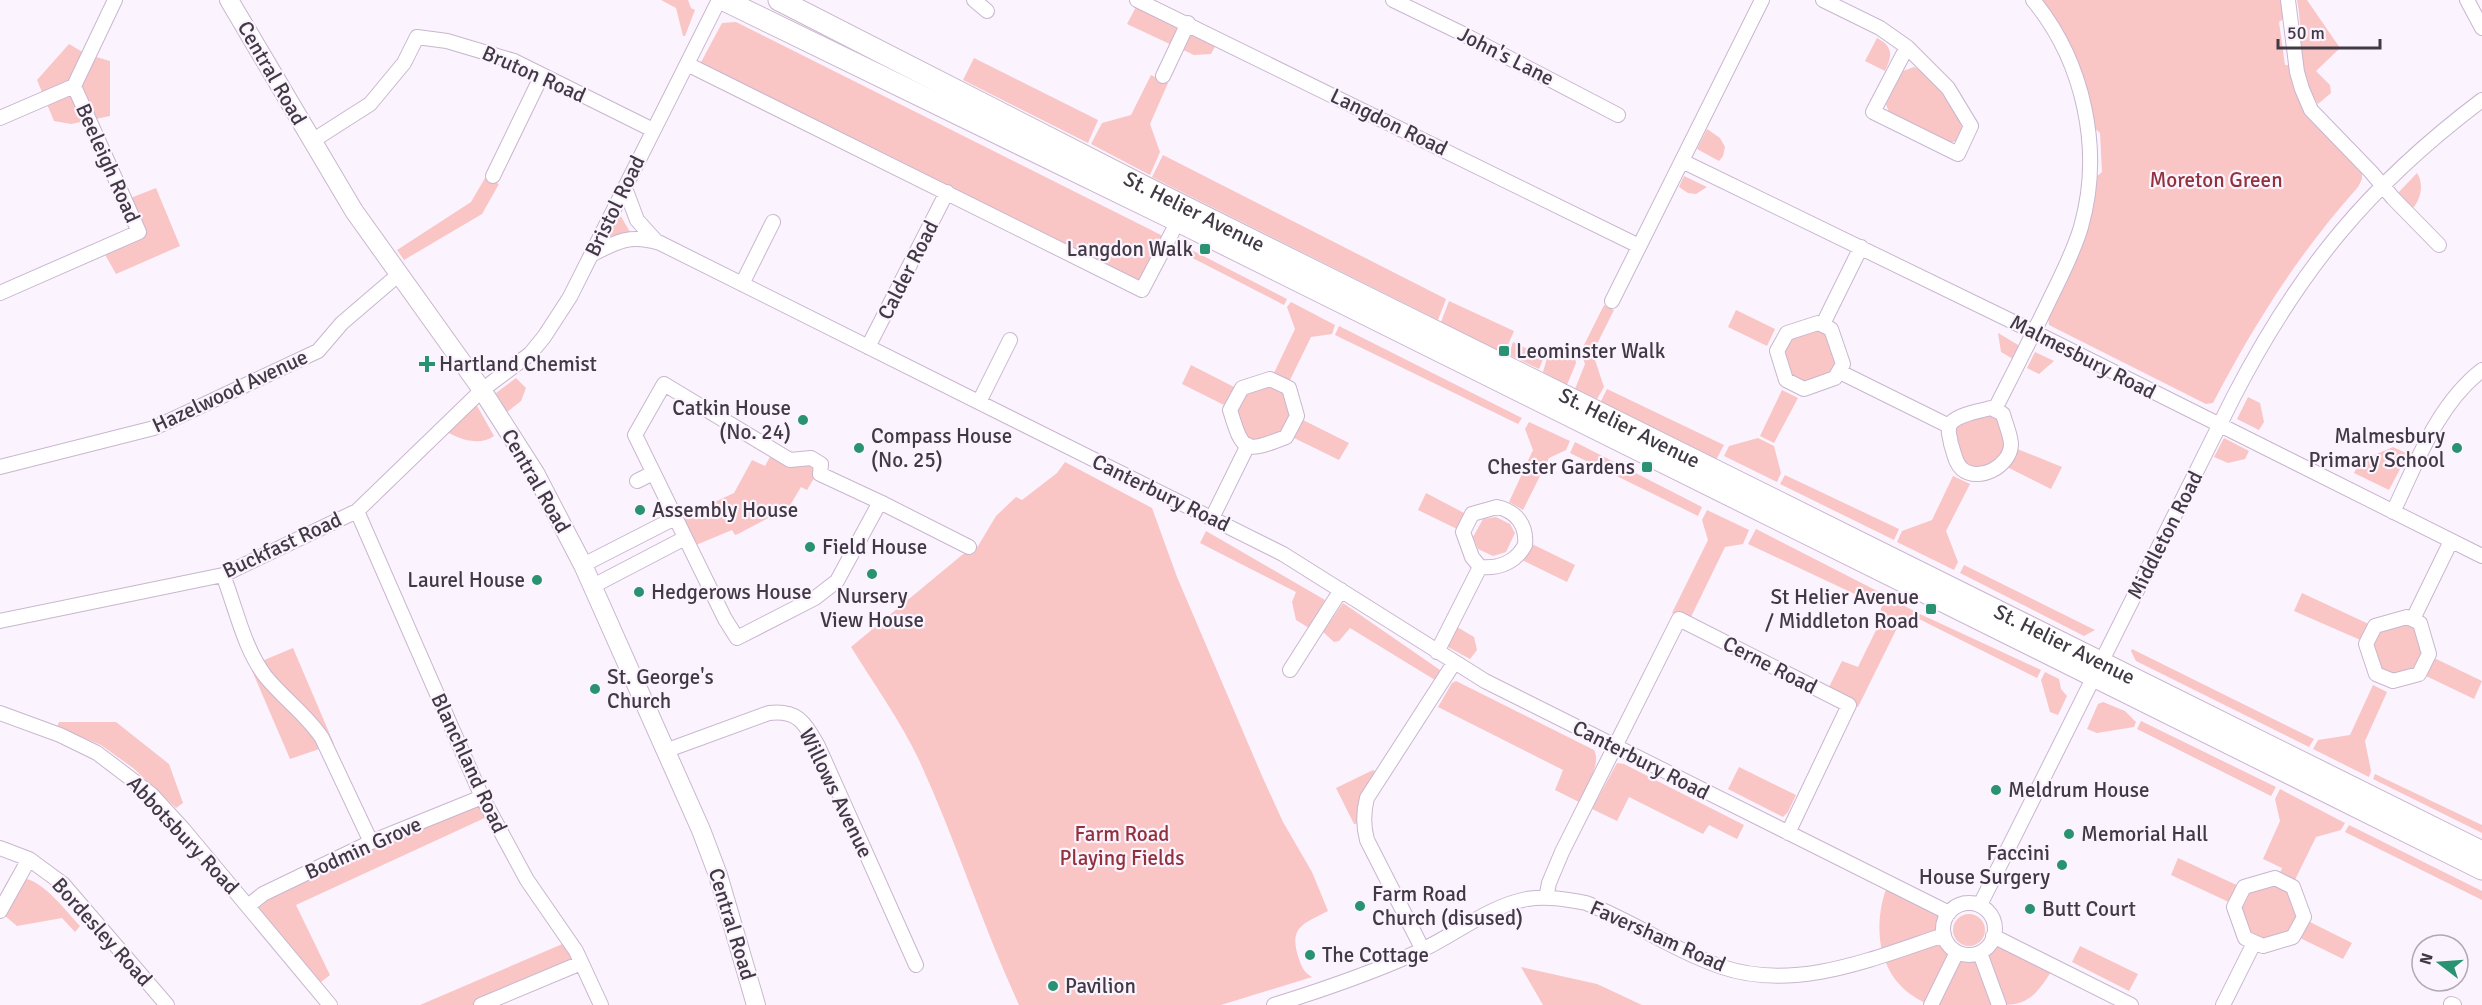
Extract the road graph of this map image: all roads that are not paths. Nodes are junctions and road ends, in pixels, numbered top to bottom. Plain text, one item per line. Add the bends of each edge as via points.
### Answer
1 (115, 0) edge
2 (230, 0) edge
3 (719, 0) edge
4 (724, 0) edge
5 (779, 0) edge
6 (974, 0) edge
7 (1137, 0) edge
8 (1393, 0) edge
9 (1762, 0) edge
10 (1823, 0) edge
11 (2033, 0) edge
12 (2288, 0) edge
13 (2467, 0) edge
14 (987, 11) dead end
15 (1188, 23) junction
16 (2482, 28) edge
17 (1907, 47) junction
18 (687, 64) junction
19 (542, 75) junction
20 (1163, 76) dead end
21 (74, 86) junction
22 (2482, 100) edge
23 (1618, 115) dead end
24 (0, 118) edge
25 (653, 130) junction
26 (312, 141) junction
27 (1682, 161) junction
28 (493, 176) dead end
29 (2382, 184) junction
30 (625, 188) junction
31 (947, 192) junction
32 (1178, 221) junction
33 (773, 222) dead end
34 (660, 243) junction
35 (2439, 244) dead end
36 (1640, 246) junction
37 (1861, 247) junction
38 (591, 255) junction
39 (398, 275) junction
40 (742, 284) junction
41 (0, 293) edge
42 (1611, 302) dead end
43 (1823, 324) junction
44 (2034, 332) junction
45 (1010, 340) dead end
46 (868, 347) junction
47 (2482, 370) edge
48 (1840, 372) junction
49 (482, 390) junction
50 (979, 402) junction
51 (1995, 409) junction
52 (1950, 426) junction
53 (2219, 426) junction
54 (1248, 445) junction
55 (0, 467) edge
56 (651, 470) junction
57 (637, 481) dead end
58 (880, 502) junction
59 (357, 511) junction
60 (2393, 512) junction
61 (675, 518) junction
62 (1212, 518) junction
63 (685, 538) junction
64 (2451, 541) junction
65 (969, 546) dead end
66 (2482, 556) edge
67 (583, 565) junction
68 (1480, 567) junction
69 (223, 574) junction
70 (593, 586) junction
71 (1341, 590) junction
72 (2413, 619) junction
73 (0, 621) edge
74 (1437, 652) junction
75 (1454, 663) junction
76 (2098, 669) junction
77 (1290, 670) dead end
78 (0, 712) edge
79 (1615, 746) junction
80 (665, 751) junction
81 (482, 797) junction
82 (1788, 833) junction
83 (371, 842) junction
84 (0, 848) edge
85 (2482, 852) edge
86 (29, 859) junction
87 (2482, 869) edge
88 (1546, 898) junction
89 (1980, 905) junction
90 (248, 906) junction
91 (0, 912) edge
92 (1949, 913) junction
93 (1944, 934) junction
94 (1994, 936) junction
95 (2254, 943) junction
96 (1423, 950) junction
97 (1958, 952) junction
98 (1980, 953) junction
99 (581, 963) junction
100 (916, 965) dead end
101 (166, 1005) edge
102 (330, 1005) edge
103 (481, 1005) edge
104 (601, 1005) edge
105 (756, 1005) edge
106 (1274, 1005) edge
107 (1931, 1005) edge
108 (1999, 1005) edge
109 (2131, 1005) edge
110 (2223, 1005) edge

1 - 21 street
2 - 26 main road, Central Road
3 - 18 street, Bristol Road
4 - 32 highway, St. Helier Avenue
5 - 76 highway, St. Helier Avenue
6 - 14 street
7 - 15 street, Langdon Road
8 - 23 street, John's Lane
9 - 27 street
10 - 17 street via 1880,28
11 - 44 street via 2068,55 2083,101 2090,145 2089,183 2081,226
12 - 29 street via 2297,72 2306,99 2320,121
13 - 16 street
15 - 20 street
15 - 36 street, Langdon Road
17 - 17 street via 1948,88 1971,126 1958,154 1873,112
18 - 25 street, Bristol Road
18 - 31 street, St. Helier Avenue
19 - 25 street, Bruton Road
19 - 26 street, Bruton Road via 477,49 417,37 404,63 370,104
19 - 28 street
21 - 24 street
21 - 41 street, Beeleigh Road via 139,232
22 - 29 street, Middleton Road
25 - 30 street, Bristol Road
26 - 39 main road, Central Road
27 - 36 street
27 - 37 street, Malmesbury Road
29 - 35 street
29 - 53 street, Middleton Road via 2298,287 2262,344
30 - 34 street via 641,227
30 - 38 street, Bristol Road
31 - 32 street, St. Helier Avenue via 1142,290
31 - 46 street, Calder Road
32 - 76 highway, St. Helier Avenue
33 - 40 street
34 - 38 street, Canterbury Road via 633,238
34 - 40 street, Canterbury Road
36 - 42 street
37 - 43 street
37 - 44 street, Malmesbury Road
38 - 49 street, Bristol Road via 561,314 544,337 530,354
39 - 49 main road, Central Road
39 - 55 street, Hazelwood Avenue via 342,323 318,351 154,428
40 - 46 street, Canterbury Road
43 - 48 street via 1831,329 1843,364
43 - 48 street via 1787,333 1776,351 1779,364 1786,380 1804,389 1835,378
44 - 51 street
44 - 53 street, Malmesbury Road
45 - 50 street
46 - 50 street, Canterbury Road
47 - 60 street via 2453,397 2438,420
48 - 52 street
49 - 59 street, Buckfast Road
49 - 67 main road, Central Road via 535,473
50 - 62 street, Canterbury Road
51 - 52 street via 1954,420
51 - 52 street via 2003,414 2011,443 2007,460 1994,469 1975,474 1961,468 1948,432
53 - 60 street, Malmesbury Road
53 - 76 street, Middleton Road
54 - 54 street via 1239,439 1230,410 1242,388 1270,379 1289,388 1298,416 1286,437 1257,448
54 - 62 street
56 - 57 street
56 - 58 street via 635,435 664,384 790,460 811,458 821,464 820,474
56 - 61 street
58 - 63 street via 844,572 831,586 737,639
58 - 65 street
59 - 69 street, Buckfast Road
59 - 81 street, Blanchland Road
60 - 64 street, Malmesbury Road
61 - 63 street
61 - 67 street
62 - 71 street, Canterbury Road via 1283,554
63 - 70 street
64 - 66 street, Malmesbury Road
64 - 72 street
67 - 70 main road, Central Road
68 - 68 street via 1462,532 1472,514 1497,507 1516,515 1525,538 1520,554 1503,565
68 - 74 street
69 - 73 street, Buckfast Road
69 - 83 street via 253,655 265,675 314,725
70 - 80 main road, Central Road
71 - 74 street, Canterbury Road
71 - 77 street
72 - 72 street via 2420,623 2429,654 2419,674 2393,681 2376,674 2366,644 2375,626 2406,617
74 - 75 street, Canterbury Road
75 - 79 street, Canterbury Road
75 - 96 street via 1367,798 1364,812 1367,840
76 - 85 highway, St. Helier Avenue
76 - 87 highway, St. Helier Avenue via 2148,704
76 - 89 street, Middleton Road
78 - 90 street, Abbotsbury Road via 97,753 127,774 151,794
79 - 82 street, Canterbury Road
79 - 82 street, Cerne Road via 1679,619 1690,624 1849,705
79 - 88 street via 1562,852
80 - 100 street, Willows Avenue via 769,713 796,716 818,746
80 - 105 main road, Central Road via 718,875
81 - 83 street, Bodmin Grove
81 - 99 street, Blanchland Road via 527,880
82 - 92 street, Canterbury Road
83 - 90 street, Bodmin Grove via 262,894
84 - 86 street, Bordesley Road
86 - 91 street
86 - 101 street, Bordesley Road via 63,884
88 - 93 street, Faversham Road via 1586,903 1723,967 1758,974 1796,975 1847,967
88 - 96 street, Faversham Road via 1506,906
89 - 92 street via 1963,903
89 - 94 street via 1990,916
90 - 102 street, Abbotsbury Road
92 - 93 street
93 - 97 street via 1949,946
94 - 98 street
94 - 109 street
95 - 95 street via 2263,946 2294,937 2304,917 2293,887 2275,878 2244,887 2234,907 2245,938
95 - 110 street
96 - 106 street, Faversham Road
97 - 98 street
97 - 107 street
98 - 108 street
99 - 103 street
99 - 104 street, Blanchland Road

